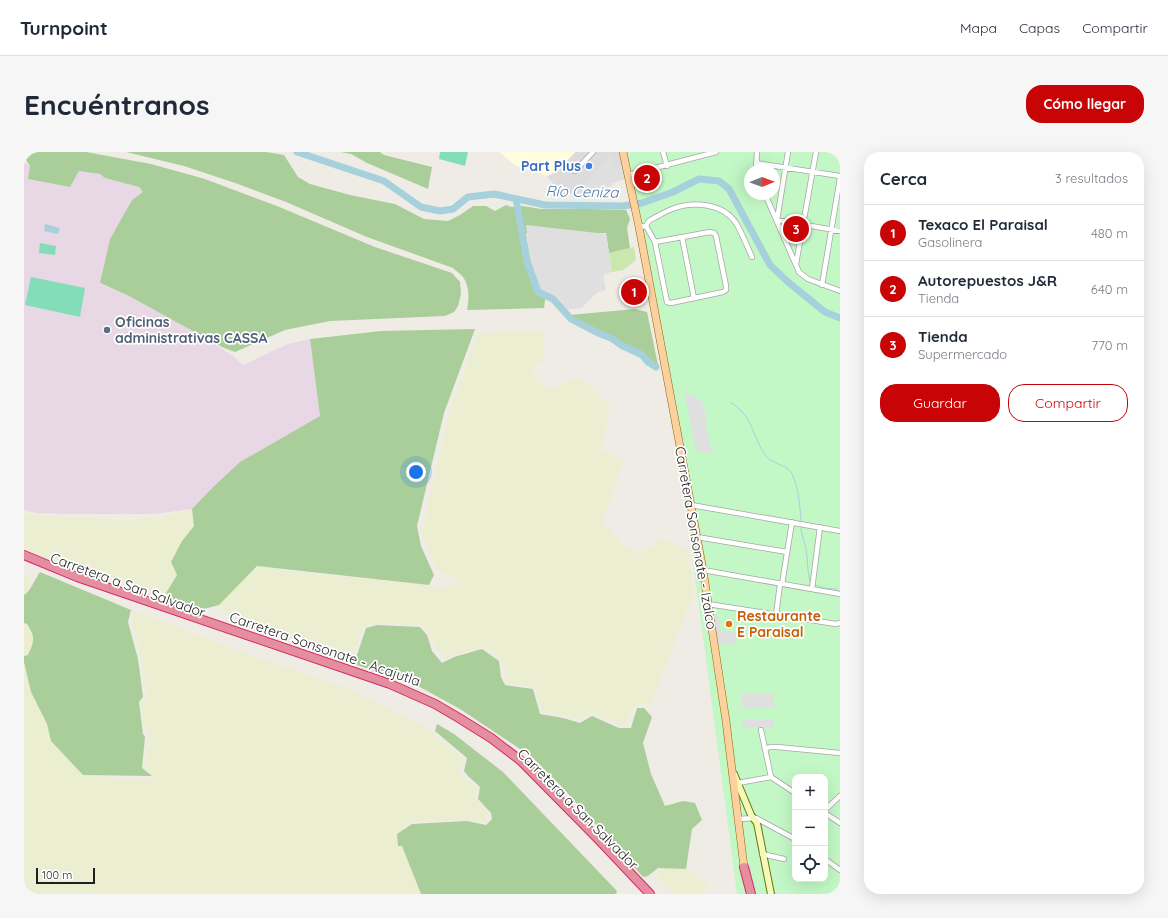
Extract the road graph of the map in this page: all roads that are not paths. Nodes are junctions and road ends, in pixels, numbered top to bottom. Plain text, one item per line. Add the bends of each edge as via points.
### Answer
1 (593, 152) edge
2 (623, 152) edge
3 (663, 152) edge
4 (716, 152) edge
5 (757, 152) edge
6 (788, 152) edge
7 (816, 152) edge
8 (756, 163) joint
9 (667, 166) junction
10 (786, 168) junction
11 (575, 171) dead end
12 (813, 172) junction
13 (628, 175) junction
14 (840, 177) edge
15 (768, 200) edge
16 (777, 220) junction
17 (803, 224) junction
18 (643, 227) junction
19 (832, 229) junction
20 (840, 231) edge
21 (682, 238) junction
22 (655, 242) junction
23 (752, 257) dead end
24 (796, 266) junction
25 (822, 285) junction
26 (840, 291) edge
27 (694, 298) junction
28 (691, 505) junction
29 (794, 522) junction
30 (820, 527) junction
31 (840, 530) edge
32 (697, 537) junction
33 (787, 552) junction
34 (24, 555) edge
35 (24, 561) edge
36 (703, 570) junction
37 (781, 584) junction
38 (812, 585) junction
39 (839, 594) edge
40 (708, 604) junction
41 (776, 615) junction
42 (840, 623) edge
43 (760, 730) dead end
44 (765, 749) junction
45 (840, 753) edge
46 (733, 773) junction
47 (771, 777) junction
48 (738, 783) junction
49 (792, 792) edge
50 (840, 796) edge
51 (827, 810) edge
52 (828, 814) edge
53 (753, 818) junction
54 (738, 819) junction
55 (840, 823) edge
56 (792, 837) edge
57 (762, 854) junction
58 (784, 859) dead end
59 (828, 862) edge
60 (744, 867) joint
61 (840, 870) edge
62 (643, 894) edge
63 (650, 894) edge
64 (748, 894) edge
65 (770, 894) edge

1 - 11 street
2 - 13 main road
3 - 9 street
4 - 9 street
5 - 8 street
6 - 10 street
7 - 12 street
8 - 10 street
9 - 13 street
10 - 12 street
10 - 16 street
12 - 14 street
12 - 17 street
13 - 18 main road, Carretera Sonsonate - Izalco via 636,210
14 - 19 street
15 - 16 street
16 - 17 street
16 - 24 street
17 - 19 street
17 - 24 street
18 - 22 street
18 - 23 street via 650,220 672,209 713,206 726,212 736,223
18 - 28 main road, Carretera Sonsonate - Izalco
19 - 20 street
19 - 25 street
21 - 22 street
21 - 27 street
21 - 27 street via 710,232 714,232 716,236 726,290
22 - 27 street via 667,302
24 - 25 street via 804,276
25 - 26 street
28 - 29 street
28 - 32 main road, Carretera Sonsonate - Izalco
29 - 30 street
29 - 33 street
30 - 31 street
30 - 38 street
32 - 33 street
32 - 36 main road, Carretera Sonsonate - Izalco
33 - 37 street
34 - 63 highway, Carretera Sonsonate - Acajutla via 77,577 390,684 435,704 491,738 520,760
35 - 62 highway, Carretera a San Salvador via 113,595 402,693 435,709 489,742 526,771
36 - 37 street
36 - 40 main road, Carretera Sonsonate - Izalco
37 - 38 street
37 - 41 street
38 - 39 street
40 - 41 street
40 - 46 main road, Carretera Sonsonate - Izalco
41 - 42 street
43 - 44 street
44 - 45 street via 777,746
44 - 47 street
46 - 48 street
46 - 54 main road, Carretera Sonsonate - Izalco
47 - 48 street
47 - 49 street
48 - 53 street
50 - 51 street
52 - 55 street
53 - 54 street
53 - 56 street
53 - 57 street via 757,823
54 - 60 main road, Carretera Sonsonate - Izalco
57 - 58 street
57 - 65 street
59 - 61 street
60 - 64 highway

